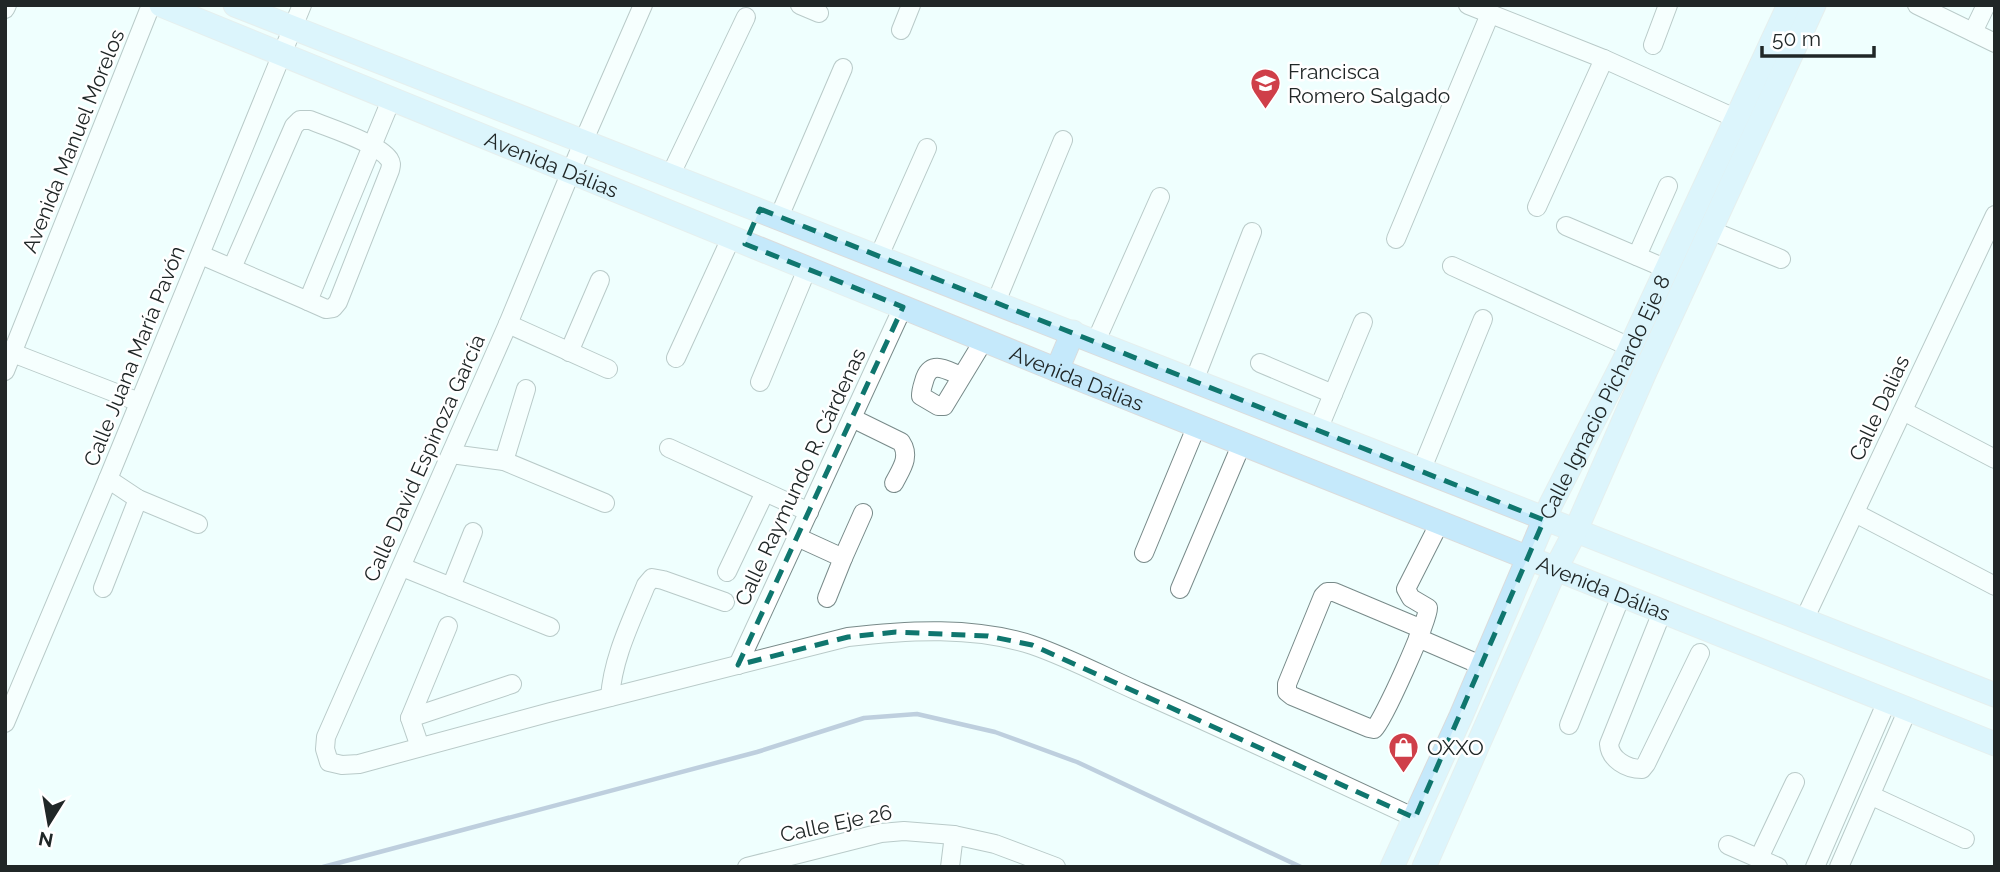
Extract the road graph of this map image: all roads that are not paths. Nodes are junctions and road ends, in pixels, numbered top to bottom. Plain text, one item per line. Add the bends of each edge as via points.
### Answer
1 (151, 5) edge
2 (161, 5) edge
3 (235, 5) edge
4 (302, 5) edge
5 (643, 5) edge
6 (800, 5) edge
7 (911, 5) edge
8 (1468, 5) edge
9 (1668, 5) edge
10 (1789, 5) edge
11 (1814, 5) edge
12 (1917, 5) edge
13 (1986, 5) edge
14 (820, 13) dead end
15 (1490, 14) junction
16 (746, 18) dead end
17 (292, 29) junction
18 (901, 30) dead end
19 (1973, 32) junction
20 (1995, 43) edge
21 (1653, 45) dead end
22 (282, 55) junction
23 (1604, 60) junction
24 (843, 68) dead end
25 (391, 100) junction
26 (1735, 118) junction
27 (584, 140) junction
28 (1063, 140) dead end
29 (372, 146) junction
30 (927, 148) dead end
31 (570, 173) junction
32 (671, 174) junction
33 (1668, 186) dead end
34 (1160, 197) dead end
35 (1537, 207) dead end
36 (769, 213) junction
37 (1566, 226) dead end
38 (1992, 226) edge
39 (1710, 230) junction
40 (1252, 232) dead end
41 (1396, 239) dead end
42 (738, 241) junction
43 (201, 255) junction
44 (879, 256) junction
45 (1637, 256) junction
46 (1781, 259) dead end
47 (1452, 266) dead end
48 (232, 268) junction
49 (807, 269) junction
50 (1667, 269) junction
51 (600, 280) dead end
52 (308, 301) junction
53 (996, 302) junction
54 (903, 307) junction
55 (1483, 319) dead end
56 (1363, 322) dead end
57 (508, 324) junction
58 (1073, 332) junction
59 (984, 340) junction
60 (1096, 341) junction
61 (1630, 347) junction
62 (9, 352) edge
63 (569, 352) junction
64 (676, 358) dead end
65 (1260, 363) dead end
66 (608, 369) dead end
67 (1057, 370) junction
68 (5, 371) edge
69 (961, 376) dead end
70 (1195, 381) junction
71 (760, 382) dead end
72 (526, 389) dead end
73 (1333, 394) junction
74 (139, 402) junction
75 (1903, 411) junction
76 (852, 418) junction
77 (1197, 425) junction
78 (1318, 430) junction
79 (1242, 443) junction
80 (1355, 445) junction
81 (669, 449) dead end
82 (451, 454) junction
83 (1995, 459) edge
84 (504, 461) junction
85 (1421, 471) junction
86 (108, 478) junction
87 (1339, 482) junction
88 (894, 484) dead end
89 (765, 492) junction
90 (138, 499) junction
91 (605, 503) dead end
92 (808, 512) junction
93 (863, 513) dead end
94 (1854, 513) junction
95 (1544, 520) junction
96 (1440, 522) junction
97 (198, 524) dead end
98 (1575, 532) junction
99 (473, 533) dead end
100 (797, 537) junction
101 (1144, 553) dead end
102 (1528, 557) junction
103 (843, 558) junction
104 (402, 567) junction
105 (1555, 570) junction
106 (727, 572) dead end
107 (1995, 586) edge
108 (103, 587) dead end
109 (451, 587) junction
110 (1180, 589) dead end
111 (1621, 596) junction
112 (827, 598) dead end
113 (725, 602) dead end
114 (1662, 612) junction
115 (1804, 620) junction
116 (449, 626) dead end
117 (550, 627) dead end
118 (1420, 633) junction
119 (1700, 653) dead end
120 (738, 665) junction
121 (1483, 666) junction
122 (512, 684) dead end
123 (1995, 695) edge
124 (610, 697) junction
125 (1898, 705) junction
126 (1461, 716) junction
127 (410, 718) junction
128 (5, 723) edge
129 (1569, 725) dead end
130 (1486, 726) junction
131 (1995, 744) edge
132 (420, 747) junction
133 (1795, 782) dead end
134 (1872, 796) junction
135 (1415, 818) junction
136 (954, 835) junction
137 (1965, 839) dead end
138 (1728, 845) dead end
139 (1759, 858) junction
140 (1049, 865) edge
141 (747, 867) edge
142 (950, 867) edge
143 (1392, 867) edge
144 (1424, 867) edge
145 (1778, 867) edge
146 (1815, 867) edge
147 (1839, 867) edge

1 - 62 street, Avenida Manuel Morelos
2 - 22 main road, Avenida Dálias
3 - 17 main road, Avenida Dálias
4 - 17 street, Calle Juana María Pavón
5 - 27 street
6 - 14 street
7 - 18 street
8 - 15 street
9 - 21 street
10 - 26 main road, Calle Ignacio Pichardo Eje 8
11 - 39 main road, Calle Ignacio Pichardo Eje 8
12 - 19 street
13 - 19 street
15 - 23 street
15 - 41 street
16 - 32 street
17 - 22 street, Calle Juana María Pavón
17 - 27 main road, Avenida Dálias
19 - 20 street
22 - 25 main road, Avenida Dálias
22 - 43 street, Calle Juana María Pavón
23 - 26 street
23 - 35 street
24 - 36 street
25 - 29 street
25 - 31 main road, Avenida Dálias
26 - 50 main road, Calle Ignacio Pichardo Eje 8
27 - 31 street, Calle David Espinoza García
27 - 32 main road, Avenida Dálias
28 - 53 street
29 - 48 street via 300,120
29 - 52 street
29 - 52 street via 388,158 390,170 338,302 326,309
30 - 44 street
31 - 42 main road, Avenida Dálias
31 - 57 street, Calle David Espinoza García
32 - 36 main road, Avenida Dálias
33 - 45 street
34 - 60 street
36 - 42 main road
36 - 44 main road, Avenida Dálias
37 - 45 street
38 - 75 street, Calle Dalias
39 - 46 street
39 - 98 main road, Calle Ignacio Pichardo Eje 8
40 - 70 street
42 - 49 main road, Avenida Dálias
42 - 64 street
43 - 48 street
43 - 74 street, Calle Juana María Pavón
44 - 53 main road, Avenida Dálias
45 - 50 street
47 - 61 street
48 - 52 street
49 - 54 main road, Avenida Dálias
49 - 71 street
50 - 61 main road, Calle Ignacio Pichardo Eje 8
51 - 63 street
53 - 58 main road, Avenida Dálias
54 - 59 main road, Avenida Dálias
54 - 76 street, Calle Raymundo R. Cárdenas
55 - 85 street
56 - 73 street
57 - 63 street
57 - 82 street, Calle David Espinoza García
58 - 60 main road, Avenida Dálias
58 - 67 main road
59 - 67 main road, Avenida Dálias
59 - 69 street
60 - 70 main road, Avenida Dálias
61 - 95 main road, Calle Ignacio Pichardo Eje 8
62 - 68 street, Avenida Manuel Morelos
62 - 74 street
63 - 66 street
65 - 73 street
67 - 77 main road, Avenida Dálias
70 - 78 main road, Avenida Dálias
72 - 84 street
73 - 78 street
74 - 86 street, Calle Juana María Pavón
75 - 83 street
75 - 94 street, Calle Dalias
76 - 88 street via 901,442 906,449
76 - 92 street, Calle Raymundo R. Cárdenas
77 - 79 main road, Avenida Dálias
77 - 101 street
78 - 80 main road, Avenida Dálias
79 - 87 main road, Avenida Dálias
79 - 110 street
80 - 85 main road, Avenida Dálias
80 - 87 main road
81 - 89 street
82 - 84 street
82 - 104 street, Calle David Espinoza García
84 - 91 street
85 - 95 main road, Avenida Dálias
86 - 90 street
86 - 128 street, Calle Juana María Pavón
87 - 96 main road, Avenida Dálias
89 - 92 street
89 - 106 street
90 - 97 street
90 - 108 street
92 - 100 street, Calle Raymundo R. Cárdenas
93 - 103 street
94 - 107 street
94 - 115 street, Calle Dalias
95 - 98 main road, Avenida Dálias
95 - 102 main road, Calle Ignacio Pichardo Eje 8
96 - 102 main road, Avenida Dálias
96 - 118 street via 1406,589 1411,598 1428,608
98 - 105 main road, Calle Ignacio Pichardo Eje 8
98 - 115 main road, Avenida Dálias
99 - 109 street
100 - 103 street
100 - 120 street, Calle Raymundo R. Cárdenas
102 - 105 main road, Avenida Dálias
102 - 121 main road, Calle Ignacio Pichardo Eje 8
103 - 112 street
104 - 109 street
104 - 132 street, Calle David Espinoza García via 326,737 325,749 329,762 342,765
105 - 111 main road, Avenida Dálias
105 - 130 main road, Calle Ignacio Pichardo Eje 8
109 - 117 street
111 - 114 main road, Avenida Dálias
111 - 129 street
113 - 124 street via 652,578 618,653
114 - 119 street via 1609,744 1615,760 1635,769 1646,764
114 - 125 main road, Avenida Dálias
115 - 123 main road, Avenida Dálias
116 - 127 street
118 - 118 street via 1327,592 1287,692 1374,729
118 - 121 street
120 - 124 street
120 - 135 street via 848,637 896,632 988,636 1032,645
121 - 126 main road, Calle Ignacio Pichardo Eje 8
122 - 127 street
124 - 132 street
125 - 131 main road, Avenida Dálias
125 - 134 street
125 - 146 street
126 - 130 main road
126 - 135 main road, Calle Ignacio Pichardo Eje 8
127 - 132 street
130 - 144 main road, Calle Ignacio Pichardo Eje 8
133 - 139 street
134 - 137 street
134 - 147 street
135 - 143 main road, Calle Ignacio Pichardo Eje 8
136 - 140 street, Calle Eje 26 via 995,844
136 - 141 street, Calle Eje 26 via 881,833
136 - 142 street
138 - 139 street
139 - 145 street

